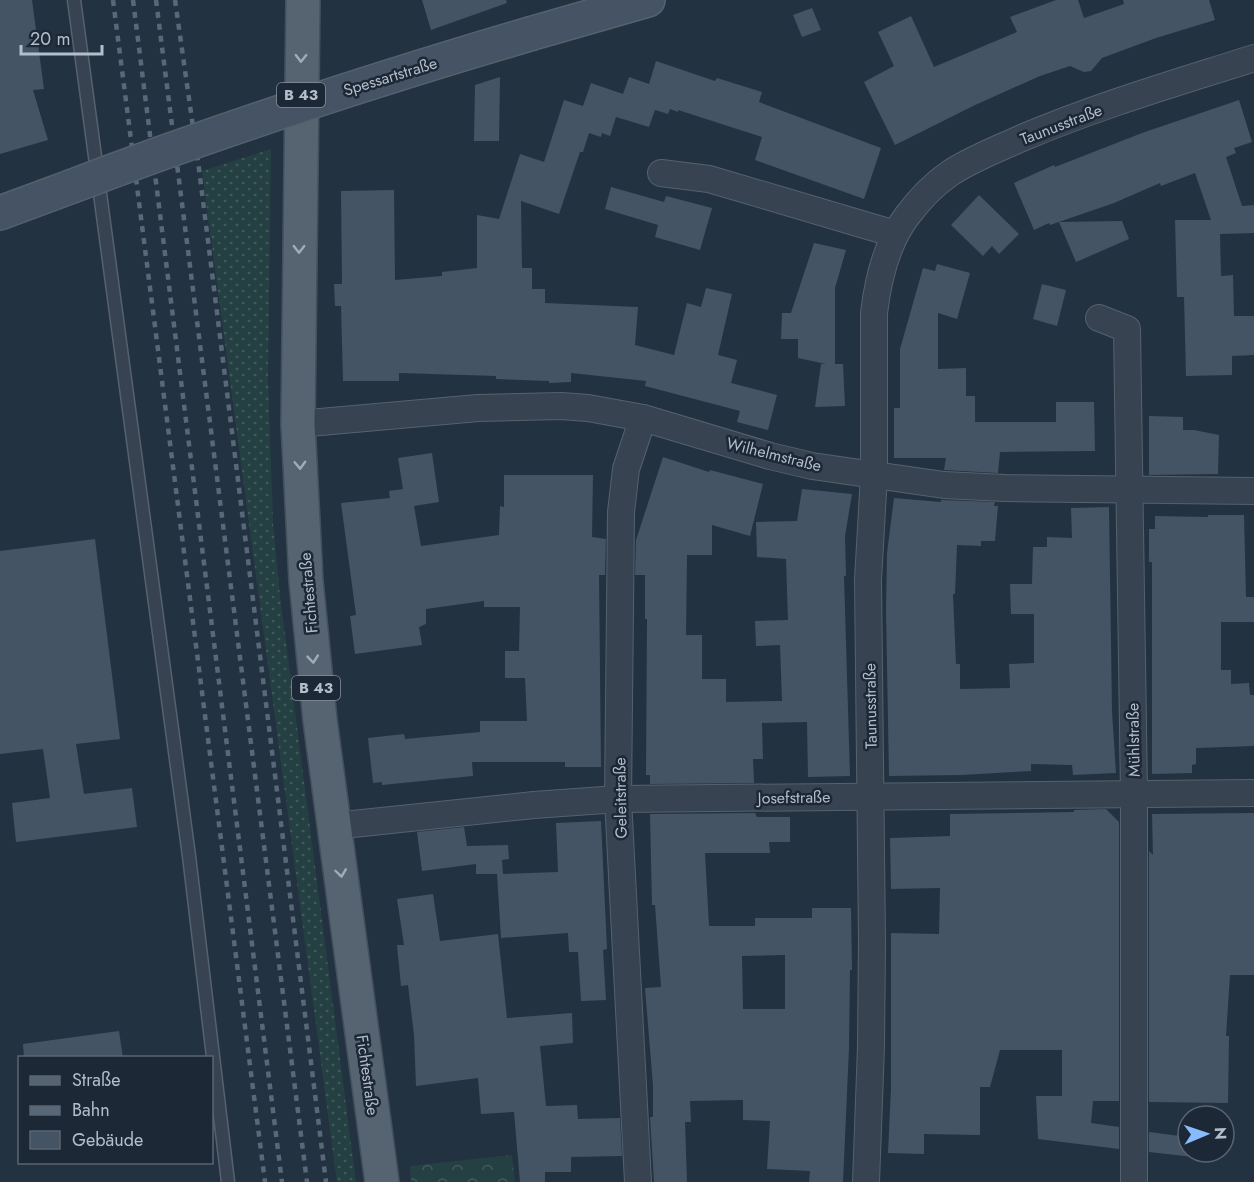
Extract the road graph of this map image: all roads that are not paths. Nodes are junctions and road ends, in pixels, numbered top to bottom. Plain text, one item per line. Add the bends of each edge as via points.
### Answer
1 (74, 0) edge
2 (303, 0) edge
3 (642, 1) edge
4 (1254, 58) edge
5 (661, 173) dead end
6 (0, 213) edge
7 (895, 234) junction
8 (1099, 318) dead end
9 (643, 418) junction
10 (298, 424) junction
11 (874, 475) junction
12 (1129, 490) junction
13 (1254, 491) edge
14 (1254, 793) edge
15 (1134, 794) junction
16 (871, 796) junction
17 (618, 799) junction
18 (334, 826) junction
19 (213, 1056) edge
20 (213, 1058) edge
21 (228, 1182) edge
22 (382, 1182) edge
23 (638, 1182) edge
24 (867, 1182) edge
25 (1134, 1182) edge

1 - 19 lane
2 -> 10 main road, Fichtestraße / B 43
3 - 6 main road, Spessartstraße, bridge via 357,86
4 - 7 street, Taunusstraße via 1054,124 972,162 933,187
5 - 7 street via 709,179
7 - 11 street, Taunusstraße via 882,268 874,313
8 - 12 street, Mühlstraße via 1127,329
9 - 10 street, Wilhelmstraße via 588,408 524,407
9 - 11 street, Wilhelmstraße via 770,456
9 - 17 street, Geleitstraße via 626,469 621,512
10 -> 18 main road, Fichtestraße / B 43 via 308,603
11 - 12 street, Wilhelmstraße via 1005,488
11 - 16 street, Taunusstraße via 868,580
12 - 13 street, Wilhelmstraße
12 - 15 street, Mühlstraße
14 - 15 street, Josefstraße
15 - 16 street, Josefstraße
15 - 25 street, Mühlstraße
16 - 17 street, Josefstraße
16 - 24 street, Taunusstraße via 872,1034
17 - 18 street, Josefstraße
17 - 23 street, Geleitstraße
18 -> 22 main road, Fichtestraße / B 43
20 - 21 lane

